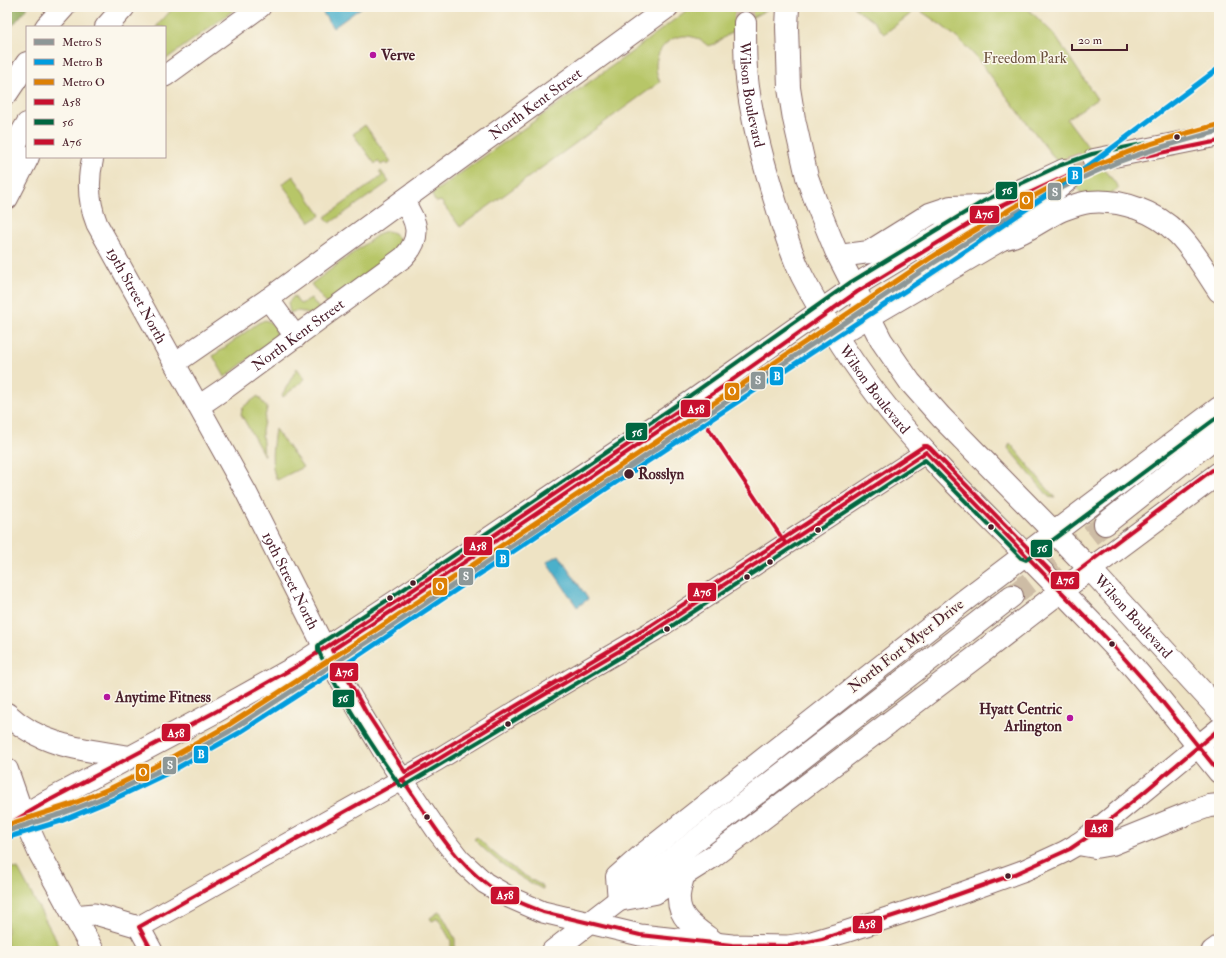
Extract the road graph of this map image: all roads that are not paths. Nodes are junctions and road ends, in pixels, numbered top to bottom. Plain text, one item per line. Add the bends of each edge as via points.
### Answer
1 (64, 7) edge
2 (260, 7) edge
3 (668, 7) edge
4 (788, 7) edge
5 (745, 23) tunnel mouth
6 (47, 26) edge
7 (52, 26) edge
8 (26, 48) edge
9 (26, 64) edge
10 (7, 69) edge
11 (166, 75) edge
12 (7, 93) edge
13 (26, 126) edge
14 (1219, 135) edge
15 (7, 158) edge
16 (27, 158) edge
17 (92, 158) edge
18 (1094, 160) tunnel mouth
19 (7, 198) edge
20 (403, 201) junction
21 (987, 206) junction
22 (1002, 239) junction
23 (839, 256) junction
24 (854, 287) junction
25 (1219, 291) edge
26 (268, 299) junction
27 (822, 310) junction
28 (869, 317) junction
29 (836, 336) junction
30 (296, 337) junction
31 (175, 363) junction
32 (199, 406) junction
33 (1219, 408) edge
34 (1219, 434) edge
35 (926, 452) junction
36 (1219, 473) edge
37 (1105, 524) tunnel mouth
38 (1054, 532) junction
39 (1025, 554) junction
40 (1090, 569) junction
41 (1061, 591) junction
42 (1012, 596) tunnel mouth
43 (324, 648) junction
44 (1219, 710) edge
45 (7, 714) edge
46 (1219, 729) edge
47 (1198, 746) junction
48 (130, 757) junction
49 (7, 770) edge
50 (1219, 772) edge
51 (403, 780) junction
52 (1219, 805) edge
53 (15, 820) edge
54 (1078, 844) junction
55 (683, 876) junction
56 (619, 900) junction
57 (74, 916) junction
58 (589, 923) junction
59 (139, 927) junction
60 (714, 942) junction
61 (1219, 946) edge
62 (789, 948) edge
63 (93, 951) edge
64 (152, 951) edge
65 (553, 951) edge
66 (1212, 951) edge

1 - 6 main road
1 - 7 main road
2 - 11 street
3 - 20 street, North Kent Street
4 - 23 main road, Wilson Boulevard via 786,27 789,88 794,119 807,177
5 - 27 main road, Wilson Boulevard via 750,104 764,163 795,260
8 - 10 main road
9 - 12 main road
13 - 15 main road
14 - 18 main road
16 - 19 main road
17 - 31 street, 19th Street North via 88,182 95,218
20 - 26 street, North Kent Street
20 - 30 street, North Kent Street via 415,220 416,237 410,251
21 - 22 main road via 1067,174
21 - 23 main road via 950,207 930,214 869,252
21 - 24 main road
22 - 25 main road via 1016,235 1062,210 1088,202 1128,206 1142,210 1166,223 1179,235
22 - 28 main road
23 - 24 main road, Wilson Boulevard
24 - 27 main road
24 - 28 main road, Wilson Boulevard
26 - 30 street
26 - 31 street, North Kent Street
27 - 29 main road, Wilson Boulevard
27 - 43 main road via 691,402
28 - 29 main road
28 - 38 main road, Wilson Boulevard via 892,356 930,405
29 - 35 main road, Wilson Boulevard via 875,392
30 - 32 street, North Kent Street
31 - 32 street, 19th Street North
32 - 43 street, 19th Street North via 246,492
33 - 38 main road, North Fort Myer Drive
34 - 37 main road
35 - 39 main road, Wilson Boulevard
35 - 51 street via 654,630
36 - 40 main road, North Fort Myer Drive
38 - 39 main road, North Fort Myer Drive
38 - 40 main road, Wilson Boulevard
39 - 41 main road, Wilson Boulevard
39 - 56 main road, North Fort Myer Drive via 641,856 617,877
40 - 41 main road, North Fort Myer Drive
40 - 44 main road, Wilson Boulevard
41 - 47 main road, Wilson Boulevard via 1134,669
41 - 55 main road, North Fort Myer Drive via 723,849
42 - 56 main road, North Fort Myer Drive
43 - 48 main road via 299,665
43 - 51 street, 19th Street North via 339,677
45 - 48 main road via 18,725 64,746
46 - 47 street, 19th Street North
47 - 50 main road, Wilson Boulevard
47 - 54 street, 19th Street North
48 - 53 main road
49 - 53 main road
51 - 58 street, 19th Street North via 438,832 481,880 511,898 543,912
51 - 59 street
52 - 54 main road via 1208,806 1112,844 1095,847
53 - 57 main road via 39,852
54 - 62 street, 19th Street North via 1026,870 945,899
55 - 56 main road, North Fort Myer Drive via 655,893
55 - 60 main road via 679,898 682,914
56 - 58 main road, North Fort Myer Drive
57 - 59 street via 95,914
57 - 63 main road
58 - 60 street, 19th Street North via 640,935
58 - 65 main road, North Fort Myer Drive
59 - 64 street
60 - 62 street, 19th Street North
61 - 66 street

